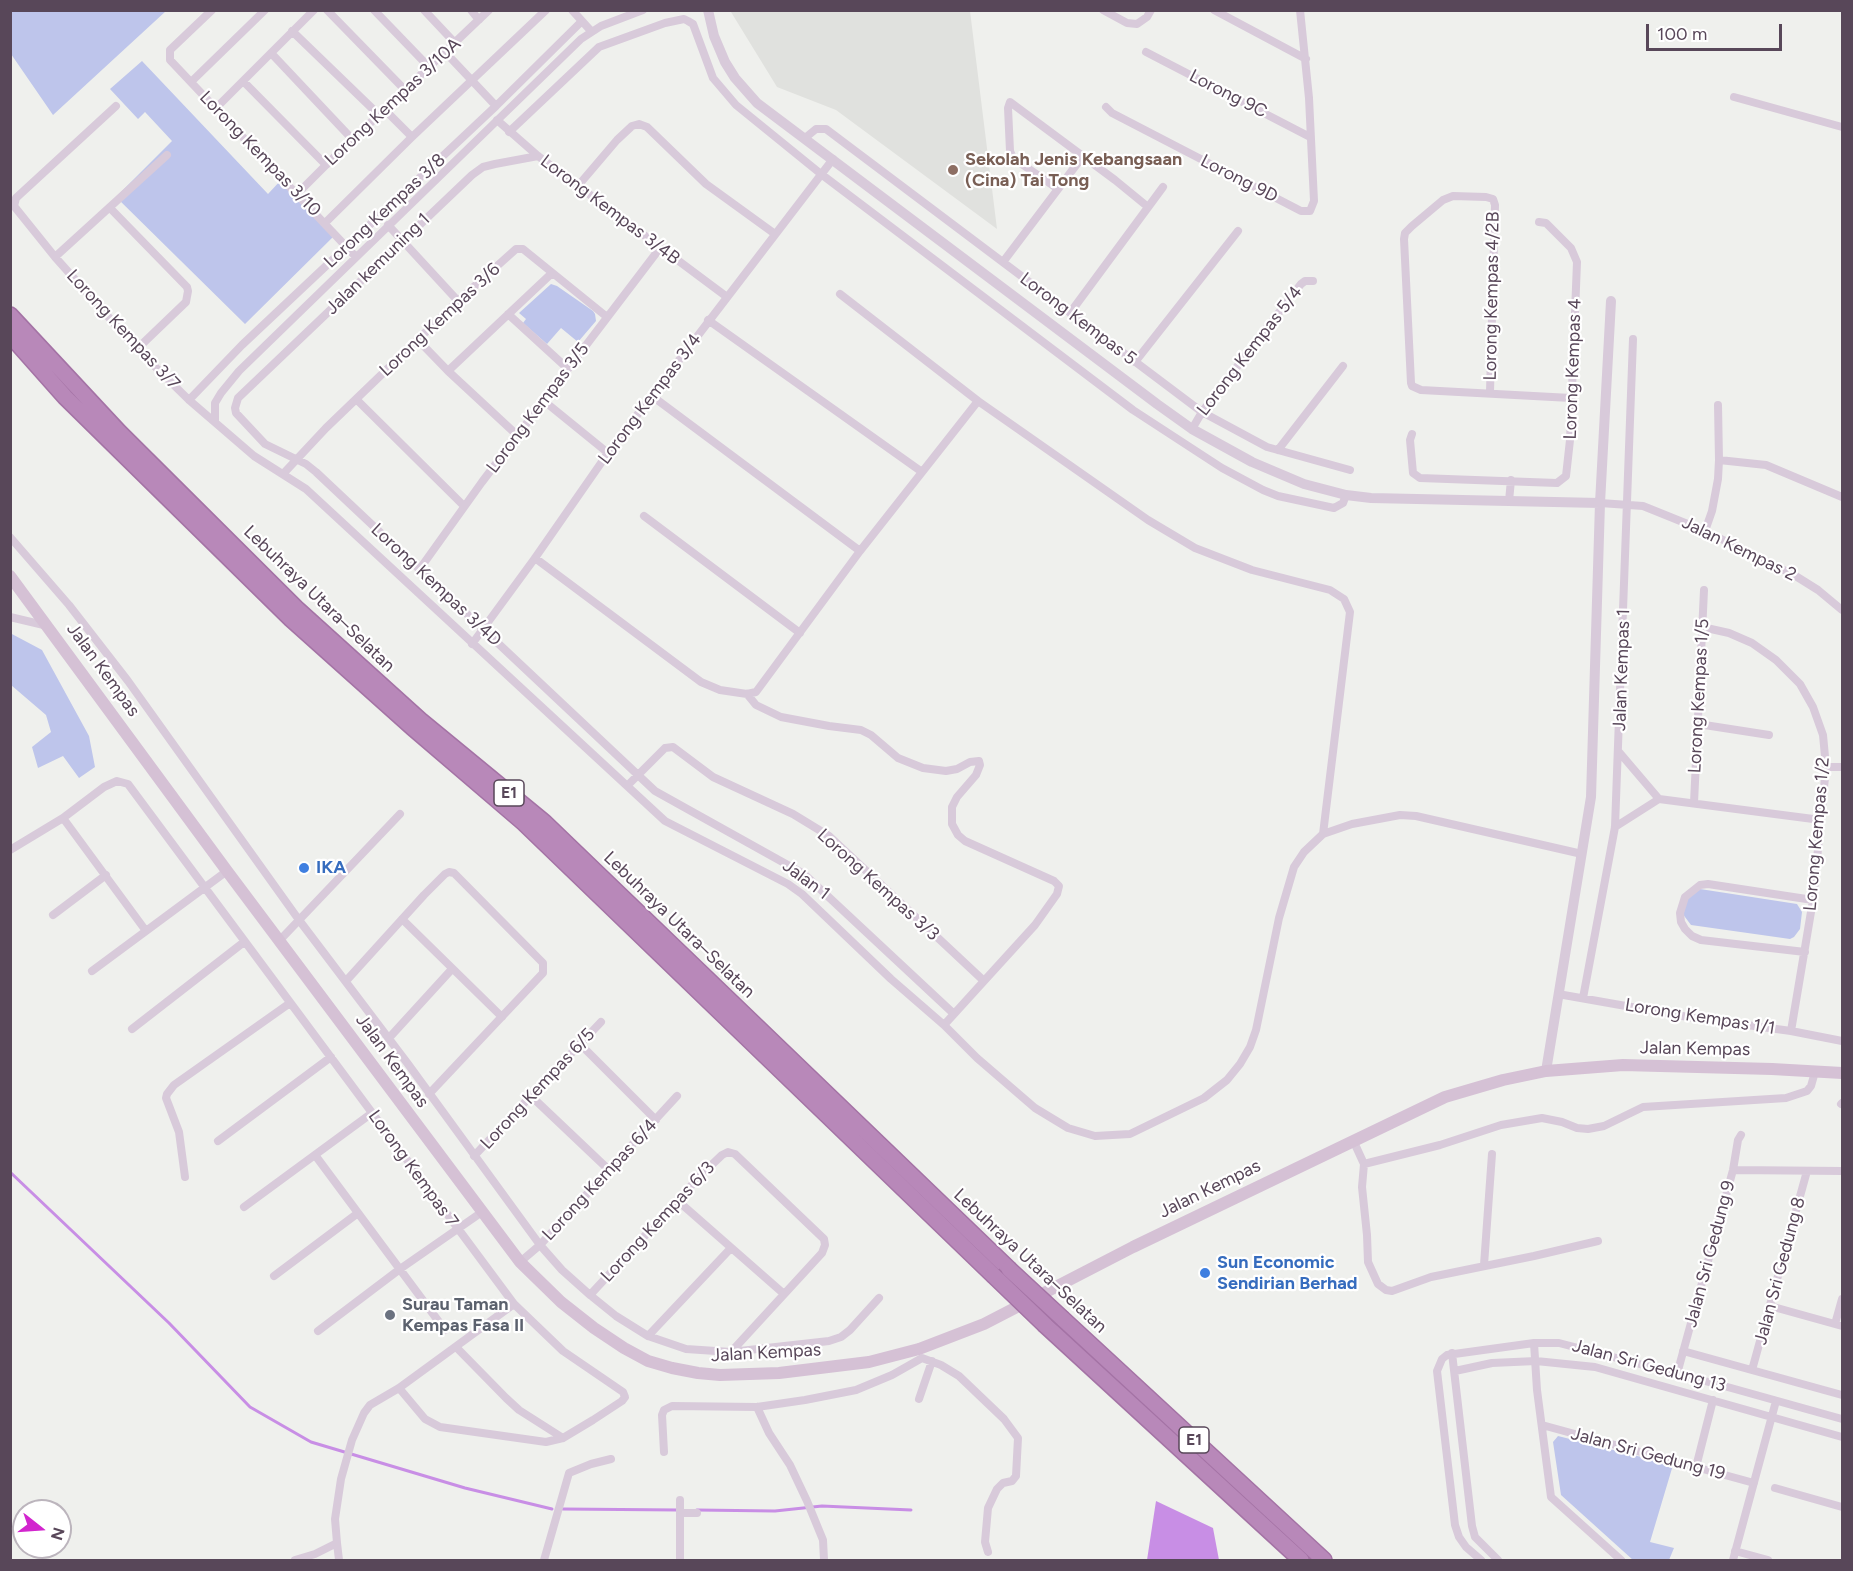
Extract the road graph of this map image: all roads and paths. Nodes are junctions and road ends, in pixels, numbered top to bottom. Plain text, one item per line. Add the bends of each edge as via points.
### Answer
1 (212, 10) edge
2 (265, 10) edge
3 (314, 10) edge
4 (327, 10) edge
5 (374, 10) edge
6 (424, 10) edge
7 (471, 10) edge
8 (489, 10) edge
9 (546, 10) edge
10 (572, 10) edge
11 (643, 10) edge
12 (708, 10) edge
13 (1103, 10) edge
14 (1151, 10) edge
15 (1214, 10) edge
16 (1300, 10) edge
17 (479, 20) junction
18 (582, 21) junction
19 (292, 31) junction
20 (591, 31) junction
21 (455, 43) junction
22 (445, 52) junction
23 (1146, 52) dead end
24 (271, 54) junction
25 (1306, 59) junction
26 (429, 67) junction
27 (243, 81) junction
28 (472, 81) junction
29 (190, 82) junction
30 (405, 90) junction
31 (1734, 97) dead end
32 (116, 106) dead end
33 (496, 106) junction
34 (1106, 107) dead end
35 (216, 108) junction
36 (382, 112) junction
37 (497, 120) junction
38 (1842, 127) edge
39 (509, 132) junction
40 (412, 137) junction
41 (1310, 137) junction
42 (805, 138) junction
43 (353, 140) junction
44 (167, 155) dead end
45 (538, 156) junction
46 (1083, 156) junction
47 (833, 159) junction
48 (326, 165) junction
49 (821, 174) junction
50 (577, 187) junction
51 (1163, 187) dead end
52 (1058, 189) junction
53 (297, 194) junction
54 (1148, 207) junction
55 (110, 208) junction
56 (1539, 222) dead end
57 (325, 223) junction
58 (388, 225) junction
59 (1238, 231) dead end
60 (775, 234) junction
61 (404, 241) junction
62 (347, 248) junction
63 (660, 248) junction
64 (55, 257) junction
65 (356, 257) junction
66 (1003, 262) junction
67 (552, 273) junction
68 (1313, 281) dead end
69 (840, 294) dead end
70 (726, 297) junction
71 (458, 301) junction
72 (1611, 301) dead end
73 (1070, 313) junction
74 (508, 314) junction
75 (10, 315) edge
76 (607, 317) junction
77 (708, 320) junction
78 (10, 335) edge
79 (1633, 339) dead end
80 (418, 340) junction
81 (137, 349) junction
82 (1135, 362) junction
83 (1343, 366) dead end
84 (567, 369) junction
85 (448, 371) junction
86 (1490, 392) junction
87 (652, 396) junction
88 (1571, 398) junction
89 (356, 399) junction
90 (189, 400) junction
91 (543, 401) junction
92 (978, 401) junction
93 (236, 403) joint
94 (1718, 405) dead end
95 (1202, 412) junction
96 (215, 421) junction
97 (1192, 429) junction
98 (1412, 434) dead end
99 (517, 435) junction
100 (1278, 450) junction
101 (608, 453) junction
102 (1719, 460) junction
103 (296, 461) junction
104 (1350, 470) dead end
105 (922, 472) junction
106 (284, 474) junction
107 (1511, 480) junction
108 (1346, 495) junction
109 (1842, 497) edge
110 (1509, 501) junction
111 (1599, 503) junction
112 (1628, 504) junction
113 (464, 506) junction
114 (644, 516) dead end
115 (1705, 531) junction
116 (10, 537) edge
117 (860, 551) junction
118 (535, 558) junction
119 (419, 570) junction
120 (10, 576) edge
121 (1704, 590) dead end
122 (1842, 609) edge
123 (10, 617) edge
124 (49, 626) junction
125 (1702, 627) junction
126 (483, 629) junction
127 (800, 633) junction
128 (472, 644) junction
129 (747, 694) junction
130 (1698, 724) junction
131 (1769, 735) dead end
132 (1619, 752) junction
133 (1826, 767) junction
134 (1842, 767) edge
135 (638, 775) junction
136 (627, 786) junction
137 (1659, 799) junction
138 (1694, 803) junction
139 (400, 814) dead end
140 (63, 818) junction
141 (1821, 820) junction
142 (1615, 826) junction
143 (1323, 834) junction
144 (10, 850) edge
145 (1582, 854) junction
146 (227, 870) junction
147 (106, 875) junction
148 (205, 888) junction
149 (1813, 900) junction
150 (53, 915) dead end
151 (402, 919) junction
152 (299, 920) junction
153 (146, 931) junction
154 (280, 940) junction
155 (244, 942) junction
156 (1805, 952) junction
157 (452, 969) junction
158 (92, 971) dead end
159 (346, 981) junction
160 (984, 981) junction
161 (1558, 994) junction
162 (1584, 998) junction
163 (290, 1002) junction
164 (954, 1014) junction
165 (502, 1017) junction
166 (601, 1022) dead end
167 (944, 1025) junction
168 (132, 1029) dead end
169 (1791, 1031) junction
170 (389, 1038) junction
171 (1842, 1041) edge
172 (580, 1044) junction
173 (331, 1057) junction
174 (1546, 1071) junction
175 (1815, 1071) junction
176 (1842, 1073) edge
177 (429, 1094) junction
178 (531, 1096) junction
179 (677, 1096) dead end
180 (372, 1113) junction
181 (656, 1120) junction
182 (1741, 1135) dead end
183 (1353, 1140) junction
184 (218, 1142) dead end
185 (1492, 1154) dead end
186 (315, 1155) junction
187 (474, 1156) junction
188 (1364, 1164) junction
189 (609, 1170) junction
190 (1733, 1170) junction
191 (1842, 1171) edge
192 (1807, 1172) junction
193 (185, 1177) dead end
194 (678, 1201) junction
195 (244, 1207) dead end
196 (482, 1212) junction
197 (358, 1213) junction
198 (457, 1229) junction
199 (1598, 1241) dead end
200 (540, 1245) junction
201 (731, 1248) junction
202 (520, 1262) junction
203 (1484, 1265) junction
204 (400, 1269) junction
205 (274, 1276) dead end
206 (784, 1294) junction
207 (590, 1295) junction
208 (879, 1298) dead end
209 (1842, 1299) edge
210 (514, 1304) junction
211 (1770, 1306) junction
212 (1839, 1325) edge
213 (445, 1330) dead end
214 (318, 1331) dead end
215 (648, 1336) junction
216 (1534, 1343) junction
217 (456, 1347) junction
218 (1683, 1351) junction
219 (731, 1352) junction
220 (920, 1353) junction
221 (1452, 1353) junction
222 (932, 1361) junction
223 (1536, 1361) junction
224 (1752, 1370) junction
225 (1455, 1371) junction
226 (1677, 1374) junction
227 (399, 1388) junction
228 (1842, 1395) edge
229 (919, 1399) dead end
230 (1713, 1400) junction
231 (1776, 1401) junction
232 (757, 1407) junction
233 (1772, 1416) junction
234 (1842, 1419) edge
235 (1542, 1425) junction
236 (1842, 1437) edge
237 (563, 1438) junction
238 (664, 1452) dead end
239 (611, 1459) dead end
240 (1696, 1467) junction
241 (1754, 1483) junction
242 (1775, 1488) dead end
243 (680, 1500) dead end
244 (1842, 1507) edge
245 (680, 1513) junction
246 (697, 1513) dead end
247 (337, 1543) junction
248 (988, 1552) dead end
249 (1734, 1556) edge
250 (295, 1560) edge
251 (339, 1560) edge
252 (544, 1560) edge
253 (680, 1560) edge
254 (824, 1560) edge
255 (1301, 1560) edge
256 (1324, 1560) edge
257 (1481, 1560) edge
258 (1498, 1560) edge
259 (1621, 1560) edge
260 (1768, 1560) edge

1 - 29 street, Lorong Kempas 3/10 via 170,50 170,60
2 - 29 street
3 - 19 street
4 - 30 street
5 - 26 street
6 - 21 street
7 - 17 street
8 - 17 street, Lorong Kempas 3/10A
9 - 28 street
10 - 18 street
11 - 20 street
12 - 42 street via 714,36 735,78 757,103
13 - 14 street via 1137,24
15 - 25 street
16 - 25 street
17 - 21 street, Lorong Kempas 3/10A
18 - 20 street
18 - 33 street, Lorong Kempas 3/8
19 - 24 street
19 - 36 street
20 - 37 street
21 - 22 street, Lorong Kempas 3/10A
22 - 26 street, Lorong Kempas 3/10A
22 - 28 street
23 - 41 street, Lorong 9C
24 - 27 street
24 - 43 street
25 - 41 street
26 - 30 street, Lorong Kempas 3/10A
27 - 35 street
27 - 48 street
28 - 33 street
28 - 40 street
29 - 35 street, Lorong Kempas 3/10
30 - 36 street, Lorong Kempas 3/10A
31 - 38 street
32 - 64 street, Lorong Kempas 3/7 via 16,198 16,210
33 - 62 street, Lorong Kempas 3/8
34 - 41 street, Lorong 9D via 1301,211 1310,211 1314,201
35 - 53 street, Lorong Kempas 3/10
36 - 40 street
36 - 43 street, Lorong Kempas 3/10A
37 - 39 street, Lorong Kempas 3/4B
37 - 58 street
39 - 45 street, Lorong Kempas 3/4B
39 - 49 street via 599,47 684,19 693,24 713,78 727,96
40 - 57 street
42 - 47 street
42 - 66 street, Lorong Kempas 5 via 816,129 826,129
43 - 48 street, Lorong Kempas 3/10A
44 - 55 street
45 - 50 street, Lorong Kempas 3/4B
45 - 61 street, Jalan kemuning 1 via 483,167
46 - 52 street
46 - 52 street via 1014,103 1008,104 1013,158
46 - 54 street
47 - 49 street, Lorong Kempas 3/4
47 - 97 street
48 - 53 street, Lorong Kempas 3/10A
49 - 60 street, Lorong Kempas 3/4
49 - 108 street via 1133,410 1222,468 1263,490 1324,507 1340,506
50 - 60 street via 617,140 639,124 647,127 706,184
50 - 63 street, Lorong Kempas 3/4B
51 - 54 street
52 - 66 street
53 - 57 street, Lorong Kempas 3/10
54 - 73 street
55 - 64 street
55 - 81 street via 188,291 186,302
56 - 88 street, Lorong Kempas 4 via 1546,223 1576,257
57 - 62 street, Lorong Kempas 3/10
58 - 61 street
58 - 65 street
59 - 82 street
60 - 70 street, Lorong Kempas 3/4
61 - 71 street
61 - 93 street, Jalan kemuning 1
62 - 65 street, Lorong Kempas 3/10
62 - 90 street, Lorong Kempas 3/8
63 - 70 street, Lorong Kempas 3/4B
63 - 76 street, Lorong Kempas 3/5
64 - 81 street, Lorong Kempas 3/7
65 - 96 street via 238,372 215,403
66 - 73 street, Lorong Kempas 5
67 - 71 street, Lorong Kempas 3/6 via 519,249
67 - 74 street
67 - 76 street, Lorong Kempas 3/6
68 - 95 street, Lorong Kempas 5/4 via 1301,284
69 - 92 street
70 - 77 street, Lorong Kempas 3/4
71 - 80 street, Lorong Kempas 3/6
72 - 111 street
73 - 82 street, Lorong Kempas 5
74 - 84 street
74 - 85 street
75 - 256 highway, Lebuhraya Utara–Selatan / E1, bridge via 119,432 296,608 420,720 544,822 1009,1269
76 - 84 street, Lorong Kempas 3/5
77 - 87 street, Lorong Kempas 3/4
77 - 105 street
78 - 255 highway, Lebuhraya Utara–Selatan / E1, bridge via 65,398 274,603 524,824 1045,1325
79 - 112 street, Jalan Kempas 1
80 - 85 street
80 - 89 street, Lorong Kempas 3/6
81 - 90 street, Lorong Kempas 3/7
82 - 95 street, Lorong Kempas 5
83 - 100 street
84 - 91 street, Lorong Kempas 3/5
85 - 99 street
86 - 86 street, Lorong Kempas 4/2B via 1495,205 1486,196 1453,196 1412,226 1404,238 1411,383 1421,390
86 - 88 street
87 - 101 street, Lorong Kempas 3/4
87 - 117 street
88 - 107 street, Lorong Kempas 4 via 1566,476 1557,483
89 - 103 street, Lorong Kempas 3/6
89 - 113 street
90 - 96 street, Lorong Kempas 3/7
91 - 99 street, Lorong Kempas 3/5
91 - 101 street
92 - 105 street
92 - 143 street via 1148,520 1195,548 1252,570 1330,590 1344,599 1350,612
93 - 103 street, Lorong Kempas 3/4D via 236,414 258,438
94 - 102 street
95 - 97 street, Lorong Kempas 5/4
95 - 100 street, Lorong Kempas 5
96 - 106 street, Lorong Kempas 3/7 via 254,456
97 - 108 street via 1279,475
98 - 107 street, Lorong Kempas 4 via 1416,476
99 - 113 street, Lorong Kempas 3/5
100 - 104 street, Lorong Kempas 5
101 - 118 street, Lorong Kempas 3/4
102 - 109 street via 1766,465
102 - 115 street via 1716,495
103 - 106 street, Lorong Kempas 3/6
103 - 119 street, Lorong Kempas 3/4D via 316,472
105 - 117 street
106 - 128 street, Lorong Kempas 3/7 via 306,489
107 - 110 street
108 - 110 street
110 - 111 street
111 - 112 street, Jalan Kempas 2
111 - 145 street via 1591,797
112 - 115 street, Jalan Kempas 2
112 - 132 street, Jalan Kempas 1
113 - 119 street, Lorong Kempas 3/5
114 - 127 street
115 - 122 street, Jalan Kempas 2 via 1794,575
116 - 152 street via 128,681
117 - 127 street
118 - 126 street, Lorong Kempas 3/4
118 - 129 street via 701,682
119 - 126 street, Lorong Kempas 3/4D
120 - 124 main road, Jalan Kempas
121 - 125 street, Lorong Kempas 1/5
123 - 124 street
124 - 146 main road, Jalan Kempas
125 - 130 street, Lorong Kempas 1/5
125 - 133 street, Lorong Kempas 1/2 via 1752,643 1800,684 1822,735
126 - 128 street, Lorong Kempas 3/4
126 - 135 street, Lorong Kempas 3/4D
127 - 129 street via 756,692
128 - 136 street, Lorong Kempas 3/7
129 - 160 street via 756,705 781,717 861,730 898,758 923,768 946,771 979,761 976,775 952,807 952,824 958,835 1059,886 1035,926
130 - 131 street
130 - 138 street, Lorong Kempas 1/5
132 - 137 street
132 - 142 street, Jalan Kempas 1
133 - 134 street
133 - 141 street, Lorong Kempas 1/2
135 - 136 street, Lorong Kempas 3/3
135 - 160 street, Lorong Kempas 3/3 via 665,748 673,747 713,777 829,836
135 - 164 street, Jalan 1 via 665,799 804,874
136 - 167 street, Lorong Kempas 3/7 via 666,821 802,894
137 - 138 street
137 - 142 street
138 - 141 street
139 - 152 street
140 - 144 street, Lorong Kempas 7
140 - 147 street
140 - 148 street, Lorong Kempas 7 via 104,787 117,781 128,783
141 - 149 street, Lorong Kempas 1/2
142 - 162 street, Jalan Kempas 1
143 - 145 street via 1400,814
143 - 167 street, Lorong Kempas 3/7 via 1304,852 1288,884 1250,1047 1227,1080 1204,1098 1130,1134 1104,1137 1082,1133 1035,1108
145 - 161 street
146 - 148 street
146 - 154 main road, Jalan Kempas
147 - 150 street
147 - 153 street
148 - 153 street
148 - 155 street, Lorong Kempas 7
149 - 156 street, Lorong Kempas 1/2
149 - 156 street via 1700,885 1685,897 1680,913 1685,929 1701,940
151 - 157 street
151 - 159 street
151 - 165 street via 445,874 454,873 545,968
152 - 154 street
152 - 159 street
153 - 158 street
154 - 196 main road, Jalan Kempas
155 - 163 street, Lorong Kempas 7
155 - 168 street
156 - 169 street, Lorong Kempas 1/2
157 - 165 street
157 - 170 street
159 - 170 street
160 - 164 street
161 - 162 street, Lorong Kempas 1/1
161 - 174 street
162 - 169 street, Lorong Kempas 1/1
163 - 173 street, Lorong Kempas 7
163 - 193 street via 174,1085 167,1094 179,1132
164 - 167 street
165 - 177 street
166 - 172 street, Lorong Kempas 6/5
169 - 171 street, Lorong Kempas 1/1
170 - 177 street
172 - 178 street, Lorong Kempas 6/5
172 - 181 street
173 - 180 street, Lorong Kempas 7
173 - 184 street
174 - 175 main road, Jalan Kempas via 1623,1065
174 - 183 main road, Jalan Kempas via 1445,1097
175 - 176 main road, Jalan Kempas
175 - 188 street via 1807,1091 1786,1098 1643,1107 1604,1126 1588,1129 1542,1118 1501,1125
177 - 187 street
178 - 187 street, Lorong Kempas 6/5
178 - 189 street
179 - 181 street, Lorong Kempas 6/4
180 - 186 street
180 - 198 street, Lorong Kempas 7
181 - 189 street, Lorong Kempas 6/4
182 - 190 street, Jalan Sri Gedung 9
183 - 188 street
183 - 220 main road, Jalan Kempas
185 - 203 street
186 - 195 street
186 - 197 street
187 - 200 street
188 - 203 street via 1368,1262 1383,1289 1392,1291
189 - 200 street, Lorong Kempas 6/4
190 - 192 street
190 - 218 street, Jalan Sri Gedung 9
191 - 192 street
192 - 211 street, Jalan Sri Gedung 8
194 - 201 street
194 - 206 street, Lorong Kempas 6/3 via 722,1155 735,1154 824,1239 822,1253
194 - 207 street, Lorong Kempas 6/3
196 - 198 street
196 - 202 main road, Jalan Kempas
197 - 204 street
197 - 205 street
198 - 204 street
198 - 210 street, Lorong Kempas 7
199 - 203 street
200 - 202 street, Lorong Kempas 6/4
200 - 207 street
201 - 206 street
201 - 215 street
202 - 220 main road, Jalan Kempas via 594,1328 648,1361 672,1368 720,1375 779,1373
204 - 213 street
204 - 214 street
206 - 219 street
207 - 215 street
208 - 219 street via 841,1337
209 - 212 street
210 - 217 street
210 - 237 street, Lorong Kempas 7 via 563,1351 625,1394 622,1401
211 - 212 street
211 - 224 street, Jalan Sri Gedung 8
215 - 219 street via 686,1349
216 - 221 street, Jalan Sri Gedung 13
216 - 223 street
216 - 226 street, Jalan Sri Gedung 13 via 1559,1343
217 - 227 street
217 - 237 street via 519,1410
218 - 224 street
218 - 226 street, Jalan Sri Gedung 9
220 - 222 street
220 - 232 street via 892,1375 856,1390
221 - 225 street
221 - 257 street via 1442,1359 1437,1371 1455,1525 1466,1547
222 - 229 street
222 - 248 street via 959,1376 1018,1438 1016,1476 997,1489 988,1508
223 - 225 street, Jalan Sri Gedung 13 via 1492,1363
223 - 230 street, Jalan Sri Gedung 13 via 1595,1367
223 - 235 street
224 - 228 street
225 - 258 street via 1474,1537
226 - 231 street, Jalan Sri Gedung 13
227 - 237 street, Lorong Kempas 7 via 425,1419 440,1427 538,1441
227 - 247 street via 370,1405 352,1440 335,1519
230 - 233 street, Jalan Sri Gedung 13
230 - 240 street
231 - 233 street
231 - 234 street, Jalan Sri Gedung 13
232 - 238 street via 668,1407 662,1415
232 - 254 street via 807,1501 824,1547
233 - 236 street, Jalan Sri Gedung 13
233 - 241 street
235 - 240 street, Jalan Sri Gedung 19
235 - 259 street via 1551,1497
239 - 252 street via 569,1473
240 - 241 street, Jalan Sri Gedung 19
241 - 249 street
242 - 244 street
243 - 245 street
245 - 246 street
245 - 253 street
247 - 250 street
247 - 251 street
249 - 260 street

